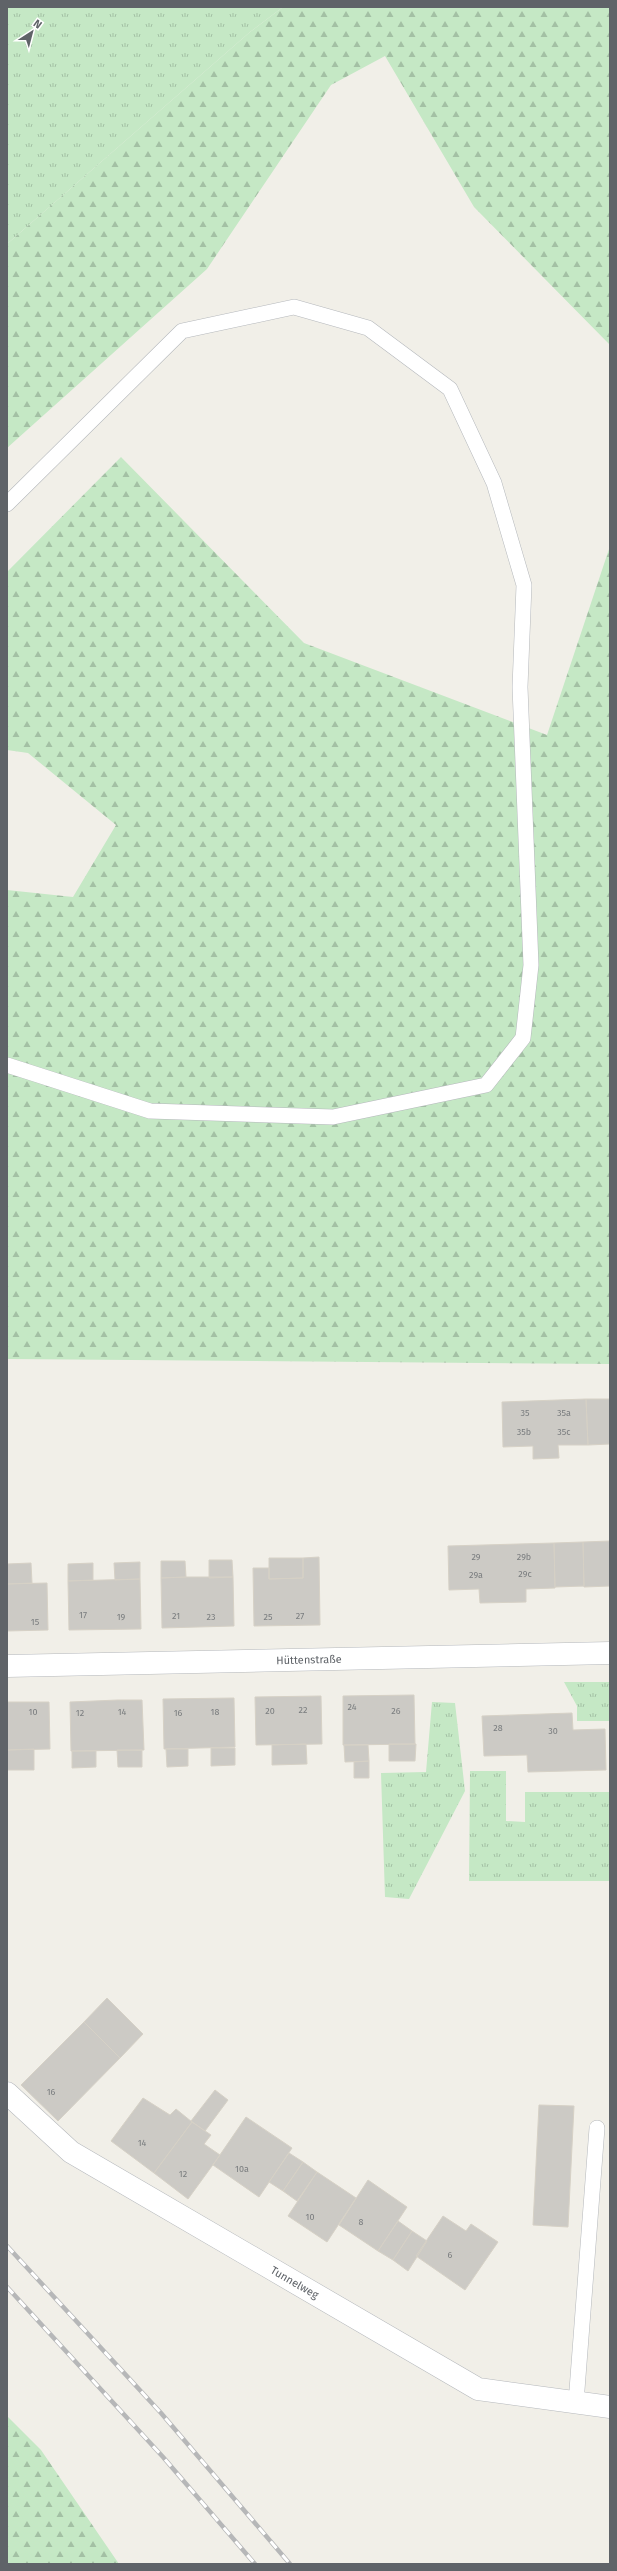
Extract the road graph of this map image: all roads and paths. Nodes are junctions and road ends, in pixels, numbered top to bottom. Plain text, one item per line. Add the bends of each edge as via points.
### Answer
1 (7, 504) edge
2 (7, 1065) edge
3 (610, 1653) edge
4 (7, 1666) edge
5 (7, 2093) edge
6 (596, 2128) dead end
7 (576, 2403) junction
8 (610, 2407) edge

1 - 2 lane via 182,331 294,307 368,328 450,389 494,484 524,585 520,687 531,965 523,1038 486,1085 333,1117 150,1111
3 - 4 street, Hüttenstraße
5 - 7 street, Tunnelweg via 71,2152 478,2389
6 - 7 lane
7 - 8 street, Tunnelweg

